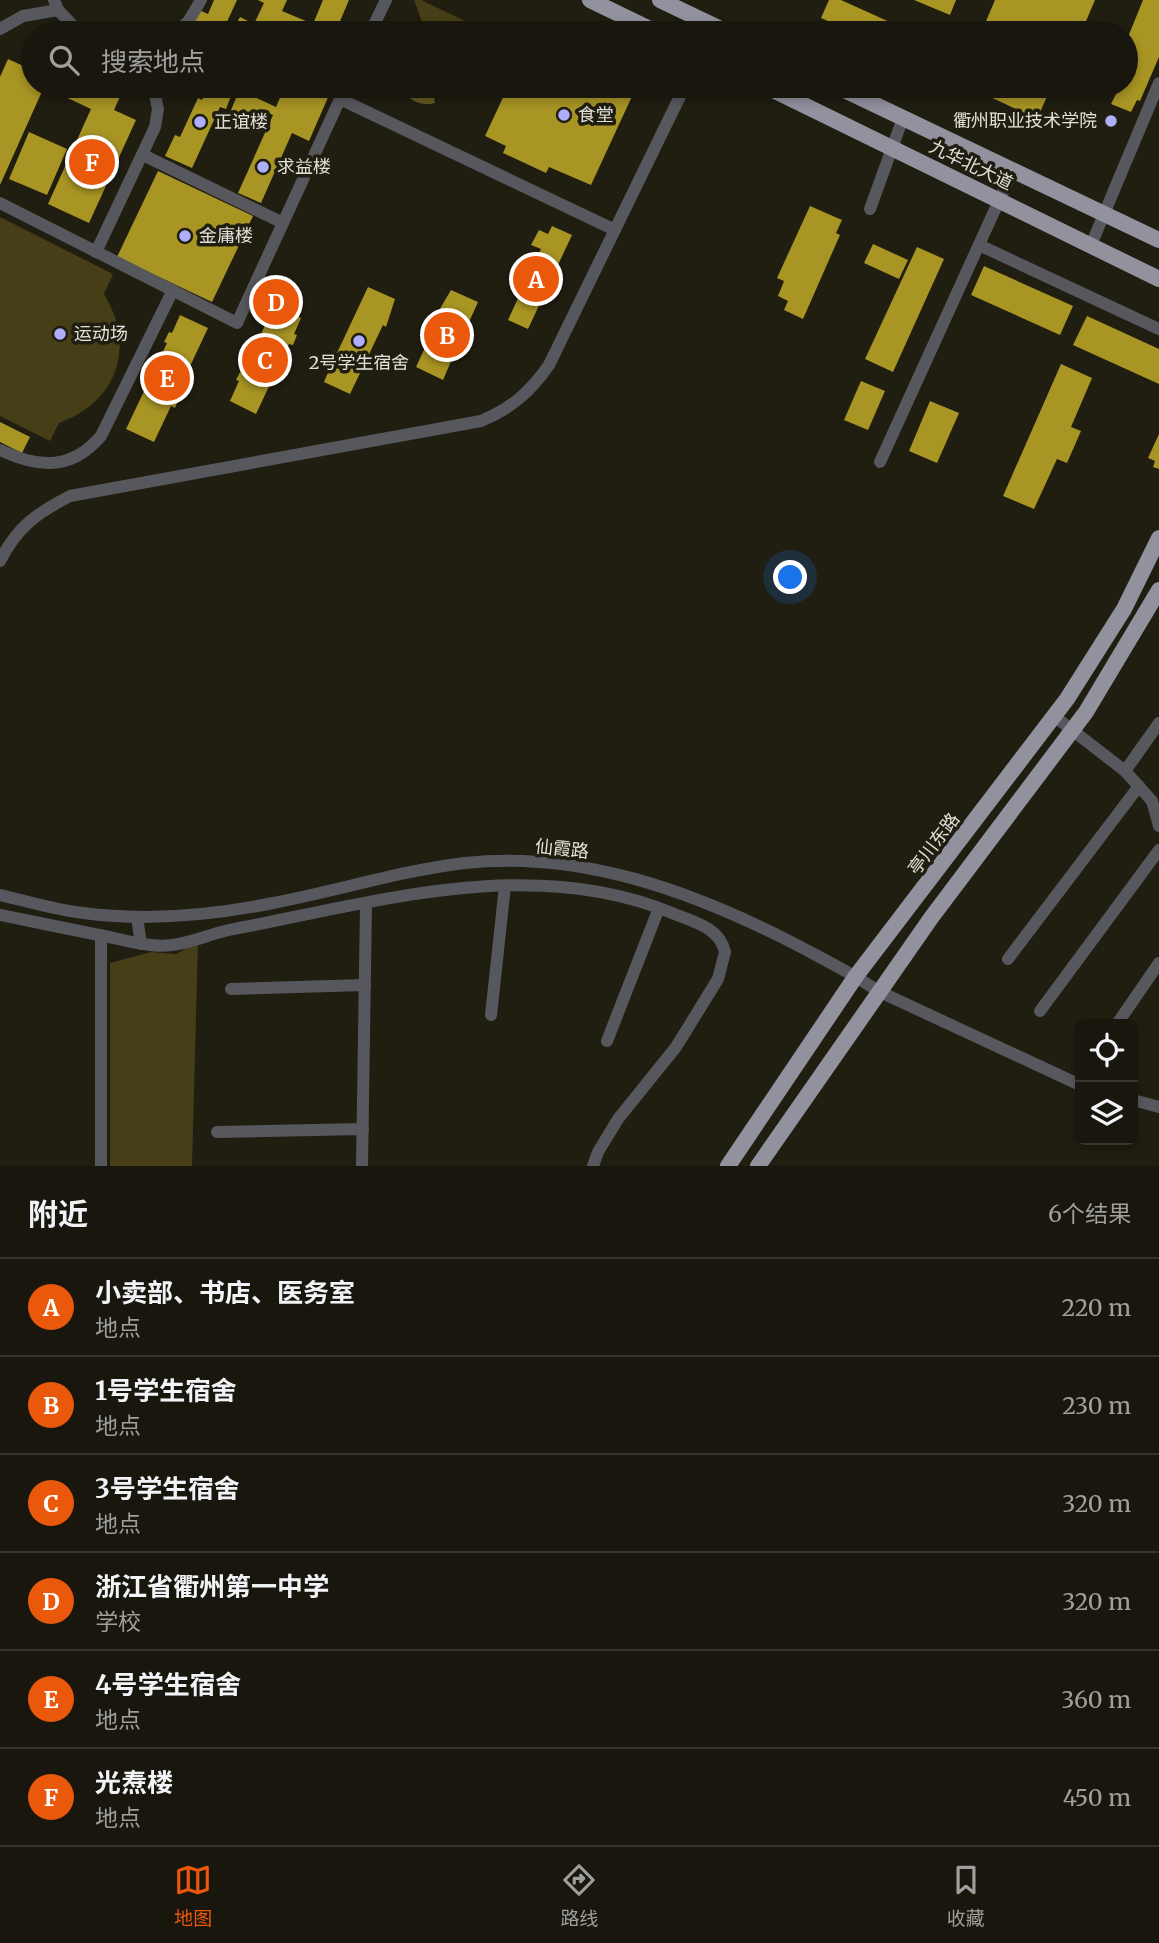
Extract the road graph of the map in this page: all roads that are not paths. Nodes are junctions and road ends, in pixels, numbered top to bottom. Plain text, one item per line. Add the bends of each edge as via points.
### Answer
1 (201, 0) edge
2 (386, 0) edge
3 (590, 0) edge
4 (660, 0) edge
5 (56, 5) edge
6 (70, 21) edge
7 (189, 21) edge
8 (376, 21) edge
9 (633, 21) edge
10 (704, 21) edge
11 (0, 29) edge
12 (1159, 83) edge
13 (157, 98) edge
14 (679, 98) edge
15 (790, 98) edge
16 (861, 98) edge
17 (340, 99) joint
18 (903, 118) junction
19 (893, 148) junction
20 (143, 155) junction
21 (1013, 170) junction
22 (999, 200) junction
23 (0, 203) edge
24 (870, 209) dead end
25 (1104, 213) junction
26 (283, 223) junction
27 (615, 230) junction
28 (1159, 240) edge
29 (979, 245) junction
30 (1091, 245) junction
31 (96, 252) junction
32 (1159, 279) edge
33 (173, 290) junction
34 (1159, 329) edge
35 (0, 450) edge
36 (880, 463) dead end
37 (1159, 538) edge
38 (0, 561) edge
39 (1159, 590) edge
40 (1054, 716) junction
41 (1159, 723) edge
42 (1072, 730) junction
43 (1125, 771) junction
44 (1139, 786) junction
45 (1155, 800) edge
46 (1159, 826) edge
47 (1159, 850) edge
48 (505, 886) junction
49 (0, 895) edge
50 (366, 904) junction
51 (659, 908) junction
52 (0, 915) edge
53 (137, 917) junction
54 (101, 935) junction
55 (141, 944) junction
56 (1008, 959) dead end
57 (1159, 964) edge
58 (856, 976) junction
59 (365, 985) junction
60 (231, 989) dead end
61 (878, 991) junction
62 (1040, 1011) dead end
63 (491, 1015) dead end
64 (1120, 1019) edge
65 (607, 1041) dead end
66 (1075, 1083) edge
67 (1138, 1101) edge
68 (1159, 1107) edge
69 (363, 1129) junction
70 (217, 1132) dead end
71 (101, 1166) edge
72 (362, 1166) edge
73 (593, 1166) edge
74 (727, 1166) edge
75 (758, 1166) edge

1 - 7 street
2 - 8 street
3 - 9 main road
4 - 10 main road
5 - 6 street
5 - 11 street
12 - 25 street
13 - 20 street via 157,117
14 - 27 street
15 - 19 main road, 九华北大道
16 - 18 main road, 九华北大道
17 - 26 street
17 - 27 street
18 - 19 street
18 - 21 main road, 九华北大道
19 - 22 main road, 九华北大道
19 - 24 street
20 - 26 street
20 - 31 street
21 - 22 street
21 - 25 main road, 九华北大道
22 - 29 street
22 - 30 main road, 九华北大道
23 - 31 street
25 - 28 main road, 九华北大道
25 - 30 street
26 - 33 street via 237,323
27 - 38 street via 549,365 531,390 506,410 481,421 70,496 38,512 10,541
29 - 34 street
29 - 36 street
30 - 32 main road, 九华北大道
31 - 33 street
33 - 35 street via 92,446 76,457 37,464
37 - 40 main road, 亭川东路 via 1124,609
39 - 42 main road
40 - 42 street
40 - 58 main road, 亭川东路
41 - 43 street
42 - 43 street
42 - 61 main road
43 - 44 street
44 - 45 street
44 - 56 street
45 - 46 street
47 - 62 street
48 - 50 street
48 - 51 street via 535,883 585,888
48 - 63 street
49 - 53 street, 仙霞路 via 81,913
50 - 55 street via 216,932 173,945
50 - 59 street
51 - 65 street
51 - 73 street via 716,934 725,952 723,963 676,1047 618,1119
52 - 54 street
53 - 55 street
53 - 58 street, 仙霞路 via 267,905 409,871 468,863 538,864 607,872 673,889 735,914
54 - 55 street
54 - 71 street
57 - 64 street
58 - 61 street, 仙霞路
58 - 74 main road, 亭川东路
59 - 60 street
59 - 69 street
61 - 66 street, 仙霞路
61 - 75 main road
67 - 68 street
69 - 70 street
69 - 72 street

